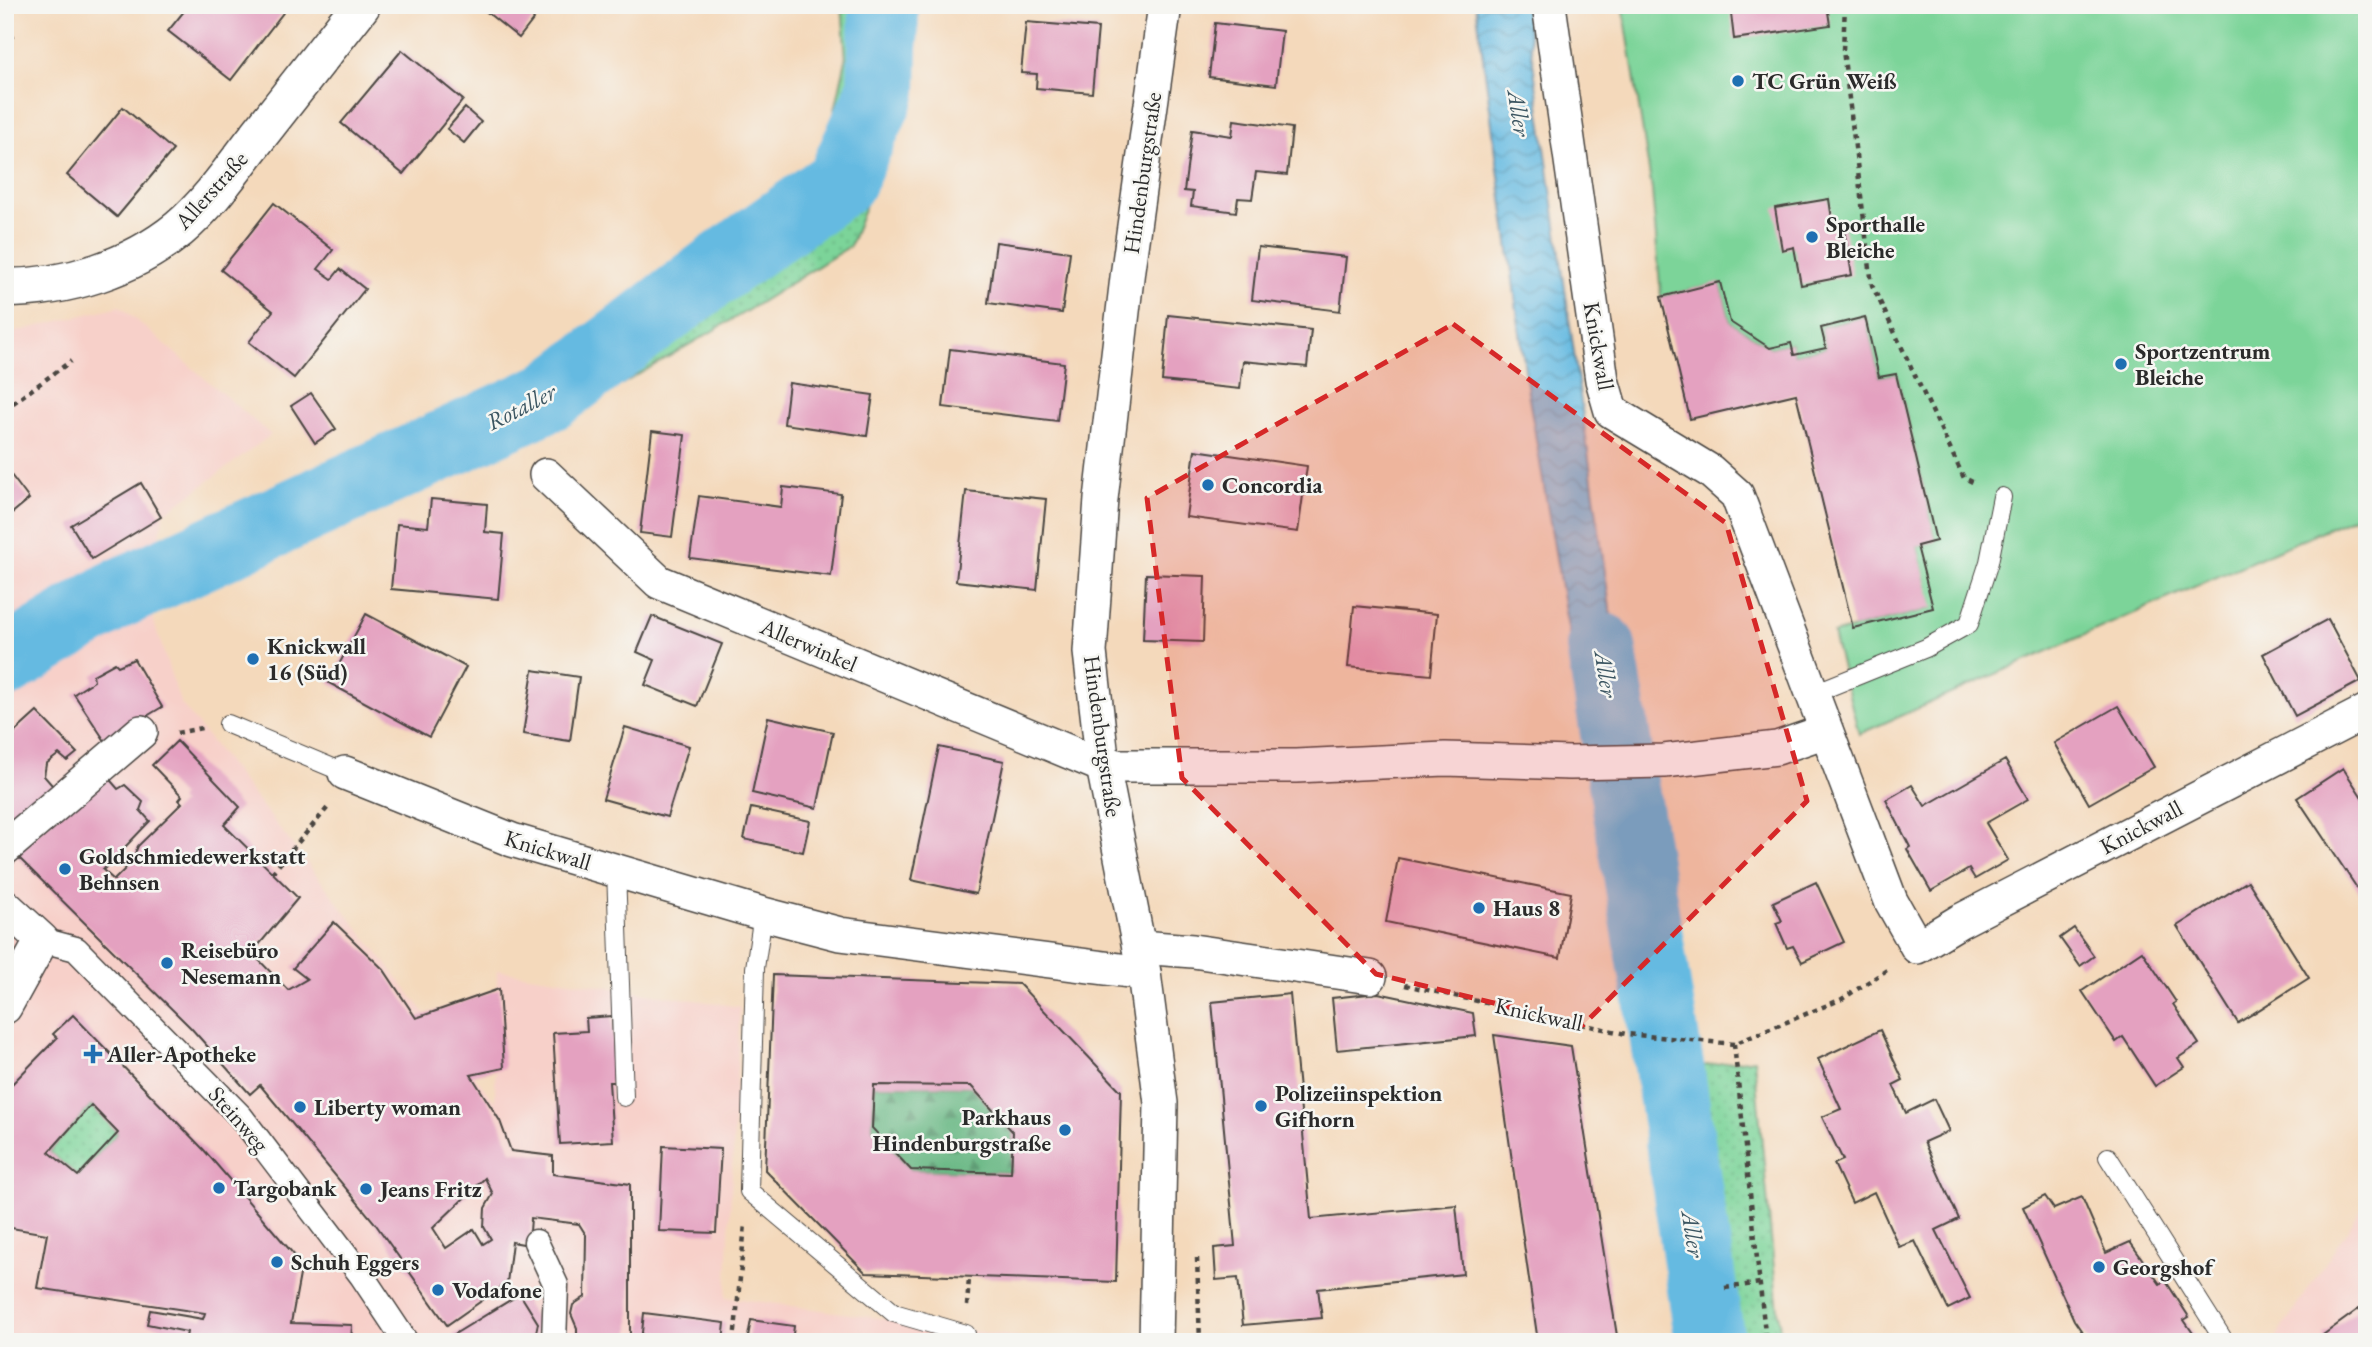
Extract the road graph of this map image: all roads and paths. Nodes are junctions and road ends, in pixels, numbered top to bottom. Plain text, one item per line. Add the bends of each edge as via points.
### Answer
1 (361, 5) edge
2 (1165, 5) edge
3 (1549, 5) edge
4 (1845, 5) edge
5 (5, 288) edge
6 (71, 361) dead end
7 (5, 409) edge
8 (546, 475) dead end
9 (2002, 497) joint
10 (1812, 694) junction
11 (2361, 723) edge
12 (228, 724) joint
13 (1826, 731) junction
14 (141, 732) joint
15 (1103, 766) junction
16 (345, 774) junction
17 (5, 848) edge
18 (616, 870) junction
19 (272, 873) dead end
20 (5, 906) edge
21 (763, 915) junction
22 (42, 940) junction
23 (1917, 947) junction
24 (1141, 960) junction
25 (1370, 977) joint
26 (5, 1007) edge
27 (1734, 1044) junction
28 (624, 1097) dead end
29 (2108, 1157) dead end
30 (749, 1191) junction
31 (536, 1242) dead end
32 (1760, 1283) junction
33 (1725, 1288) dead end
34 (966, 1334) dead end
35 (406, 1342) edge
36 (554, 1342) edge
37 (734, 1342) edge
38 (1156, 1342) edge
39 (1766, 1342) edge
40 (2225, 1342) edge

1 - 5 street, Allerstraße via 218,187 180,228 143,254 98,274
2 - 15 street, Hindenburgstraße via 1101,499 1090,652
3 - 10 street, Knickwall via 1600,366 1611,411 1710,471 1737,495
4 - 9 path via 1843,50 1872,285 1964,478
6 - 7 path
8 - 15 street, Allerwinkel via 659,582
9 - 10 lane via 1989,562 1969,624 1926,648
10 - 13 street, Knickwall
11 - 23 street, Knickwall via 1960,921
12 - 14 path via 165,735
12 - 16 lane, Knickwall
13 - 15 street via 1777,748 1664,761 1445,759 1296,766
13 - 23 street, Knickwall via 1891,901
14 - 17 street
15 - 24 street, Hindenburgstraße
16 - 18 street, Knickwall via 512,840
16 - 19 path via 327,812
18 - 21 street, Knickwall
18 - 28 lane
20 - 22 street, Steinweg
21 - 24 street, Knickwall via 840,934
21 - 30 lane via 755,968
22 - 26 street
22 - 35 street, Steinweg via 76,949 241,1117 362,1276
23 - 27 path, Knickwall via 1842,999
24 - 25 street, Knickwall via 1193,951
24 - 38 street, Hindenburgstraße via 1161,1103
25 - 27 path, Knickwall via 1626,1034
27 - 32 path
29 - 40 lane
30 - 34 lane via 894,1313
30 - 37 path
31 - 36 street via 556,1285
32 - 33 path
32 - 39 path

